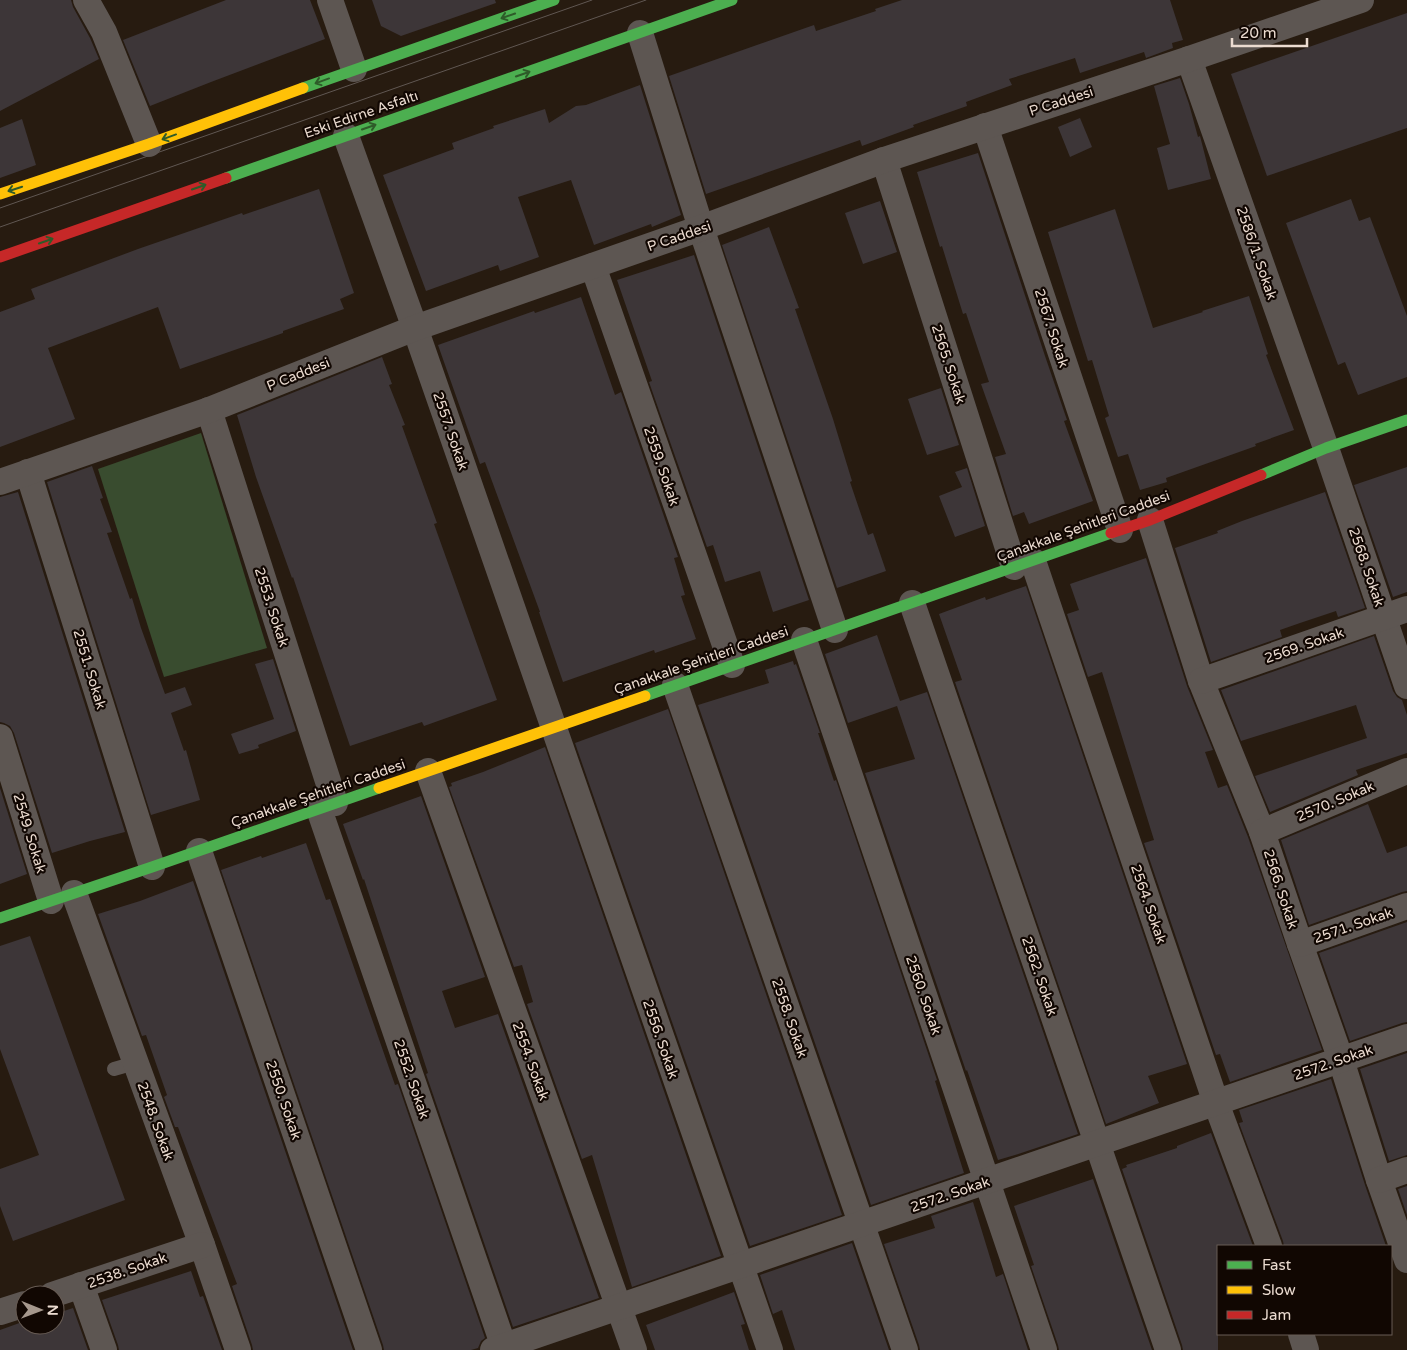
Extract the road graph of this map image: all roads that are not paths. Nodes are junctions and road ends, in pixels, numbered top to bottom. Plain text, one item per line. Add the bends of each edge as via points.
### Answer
1 (86, 0) edge
2 (330, 0) edge
3 (554, 0) edge
4 (732, 0) edge
5 (1361, 0) edge
6 (640, 33) junction
7 (1189, 59) junction
8 (354, 70) junction
9 (985, 126) junction
10 (346, 136) junction
11 (150, 144) junction
12 (884, 160) junction
13 (0, 194) edge
14 (701, 228) junction
15 (0, 257) edge
16 (592, 266) junction
17 (414, 328) junction
18 (208, 410) junction
19 (1407, 420) edge
20 (1326, 448) junction
21 (28, 472) junction
22 (0, 482) edge
23 (1150, 520) junction
24 (1120, 530) junction
25 (1024, 564) junction
26 (912, 603) junction
27 (1395, 613) edge
28 (835, 630) junction
29 (804, 640) junction
30 (732, 666) junction
31 (1201, 681) junction
32 (675, 685) junction
33 (1407, 686) edge
34 (554, 727) junction
35 (0, 737) edge
36 (428, 771) junction
37 (1407, 771) edge
38 (327, 806) junction
39 (1262, 832) junction
40 (199, 850) junction
41 (152, 867) junction
42 (62, 897) junction
43 (1407, 906) edge
44 (0, 918) edge
45 (1300, 944) junction
46 (1407, 1037) edge
47 (1341, 1060) junction
48 (1216, 1103) junction
49 (1098, 1144) junction
50 (1407, 1170) edge
51 (1379, 1180) junction
52 (986, 1182) junction
53 (861, 1224) junction
54 (202, 1245) junction
55 (1269, 1245) edge
56 (1407, 1260) edge
57 (740, 1266) junction
58 (81, 1285) junction
59 (65, 1291) edge
60 (15, 1307) edge
61 (619, 1307) junction
62 (0, 1312) edge
63 (1301, 1335) edge
64 (501, 1349) edge
65 (104, 1350) edge
66 (238, 1350) edge
67 (369, 1350) edge
68 (634, 1350) edge
69 (770, 1350) edge
70 (905, 1350) edge
71 (1044, 1350) edge
72 (1168, 1350) edge
73 (1306, 1350) edge

1 - 11 street via 104,32
2 - 8 street
3 -> 8 main road
4 - 6 main road, Eski Edirne Asfaltı
5 - 7 street, P Caddesi
10 -> 6 main road, Eski Edirne Asfaltı
6 - 14 street
7 - 9 street, P Caddesi
7 - 20 street, 2586/1. Sokak
8 -> 11 main road
9 - 12 street, P Caddesi
9 - 24 street, 2567. Sokak
15 -> 10 main road, Eski Edirne Asfaltı
10 - 17 street, 2557. Sokak
11 -> 13 main road
12 - 14 street, P Caddesi
12 - 25 street, 2565. Sokak
14 - 16 street, P Caddesi
14 - 28 street
16 - 17 street, P Caddesi
16 - 30 street, 2559. Sokak
17 - 18 street, P Caddesi
17 - 34 street, 2557. Sokak
18 - 21 street, P Caddesi
18 - 38 street, 2553. Sokak
19 - 20 main road, Çanakkale Şehitleri Caddesi
20 - 23 main road, Çanakkale Şehitleri Caddesi
20 - 27 street, 2568. Sokak
21 - 22 street, P Caddesi
21 - 41 street, 2551. Sokak
23 - 24 main road, Çanakkale Şehitleri Caddesi
23 - 31 street, 2566. Sokak
24 - 25 main road, Çanakkale Şehitleri Caddesi
25 - 26 main road, Çanakkale Şehitleri Caddesi
25 - 48 street, 2564. Sokak
26 - 28 main road, Çanakkale Şehitleri Caddesi
26 - 49 street, 2562. Sokak
27 - 31 street, 2569. Sokak
27 - 33 street, 2568. Sokak
28 - 29 main road, Çanakkale Şehitleri Caddesi
29 - 30 main road, Çanakkale Şehitleri Caddesi
29 - 52 street, 2560. Sokak
30 - 32 main road, Çanakkale Şehitleri Caddesi
31 - 39 street, 2566. Sokak
32 - 34 main road, Çanakkale Şehitleri Caddesi
32 - 53 street, 2558. Sokak
34 - 36 main road, Çanakkale Şehitleri Caddesi
34 - 57 street, 2556. Sokak
35 - 42 street, 2549. Sokak
36 - 38 main road, Çanakkale Şehitleri Caddesi
36 - 61 street, 2554. Sokak
37 - 39 street, 2570. Sokak
38 - 40 main road, Çanakkale Şehitleri Caddesi
38 - 64 street, 2552. Sokak
39 - 45 street, 2566. Sokak
40 - 41 main road, Çanakkale Şehitleri Caddesi
40 - 67 street, 2550. Sokak
41 - 42 main road, Çanakkale Şehitleri Caddesi
42 - 44 main road, Çanakkale Şehitleri Caddesi
42 - 54 street, 2548. Sokak via 125,1066
43 - 45 street, 2571. Sokak
45 - 47 street, 2566. Sokak
46 - 47 street, 2572. Sokak
47 - 48 street, 2572. Sokak
47 - 51 street, 2566. Sokak
48 - 49 street, 2572. Sokak
48 - 55 street, 2564. Sokak
49 - 52 street, 2572. Sokak
49 - 72 street, 2562. Sokak
50 - 51 street
51 - 56 street, 2566. Sokak
52 - 53 street, 2572. Sokak
52 - 71 street, 2560. Sokak
53 - 57 street, 2572. Sokak
53 - 70 street, 2558. Sokak
54 - 58 street, 2538. Sokak
54 - 66 street, 2548. Sokak
57 - 61 street, 2572. Sokak
57 - 69 street, 2556. Sokak
58 - 59 street, 2538. Sokak
58 - 65 street
60 - 62 street
61 - 64 street, 2572. Sokak
61 - 68 street, 2554. Sokak
63 - 73 street

